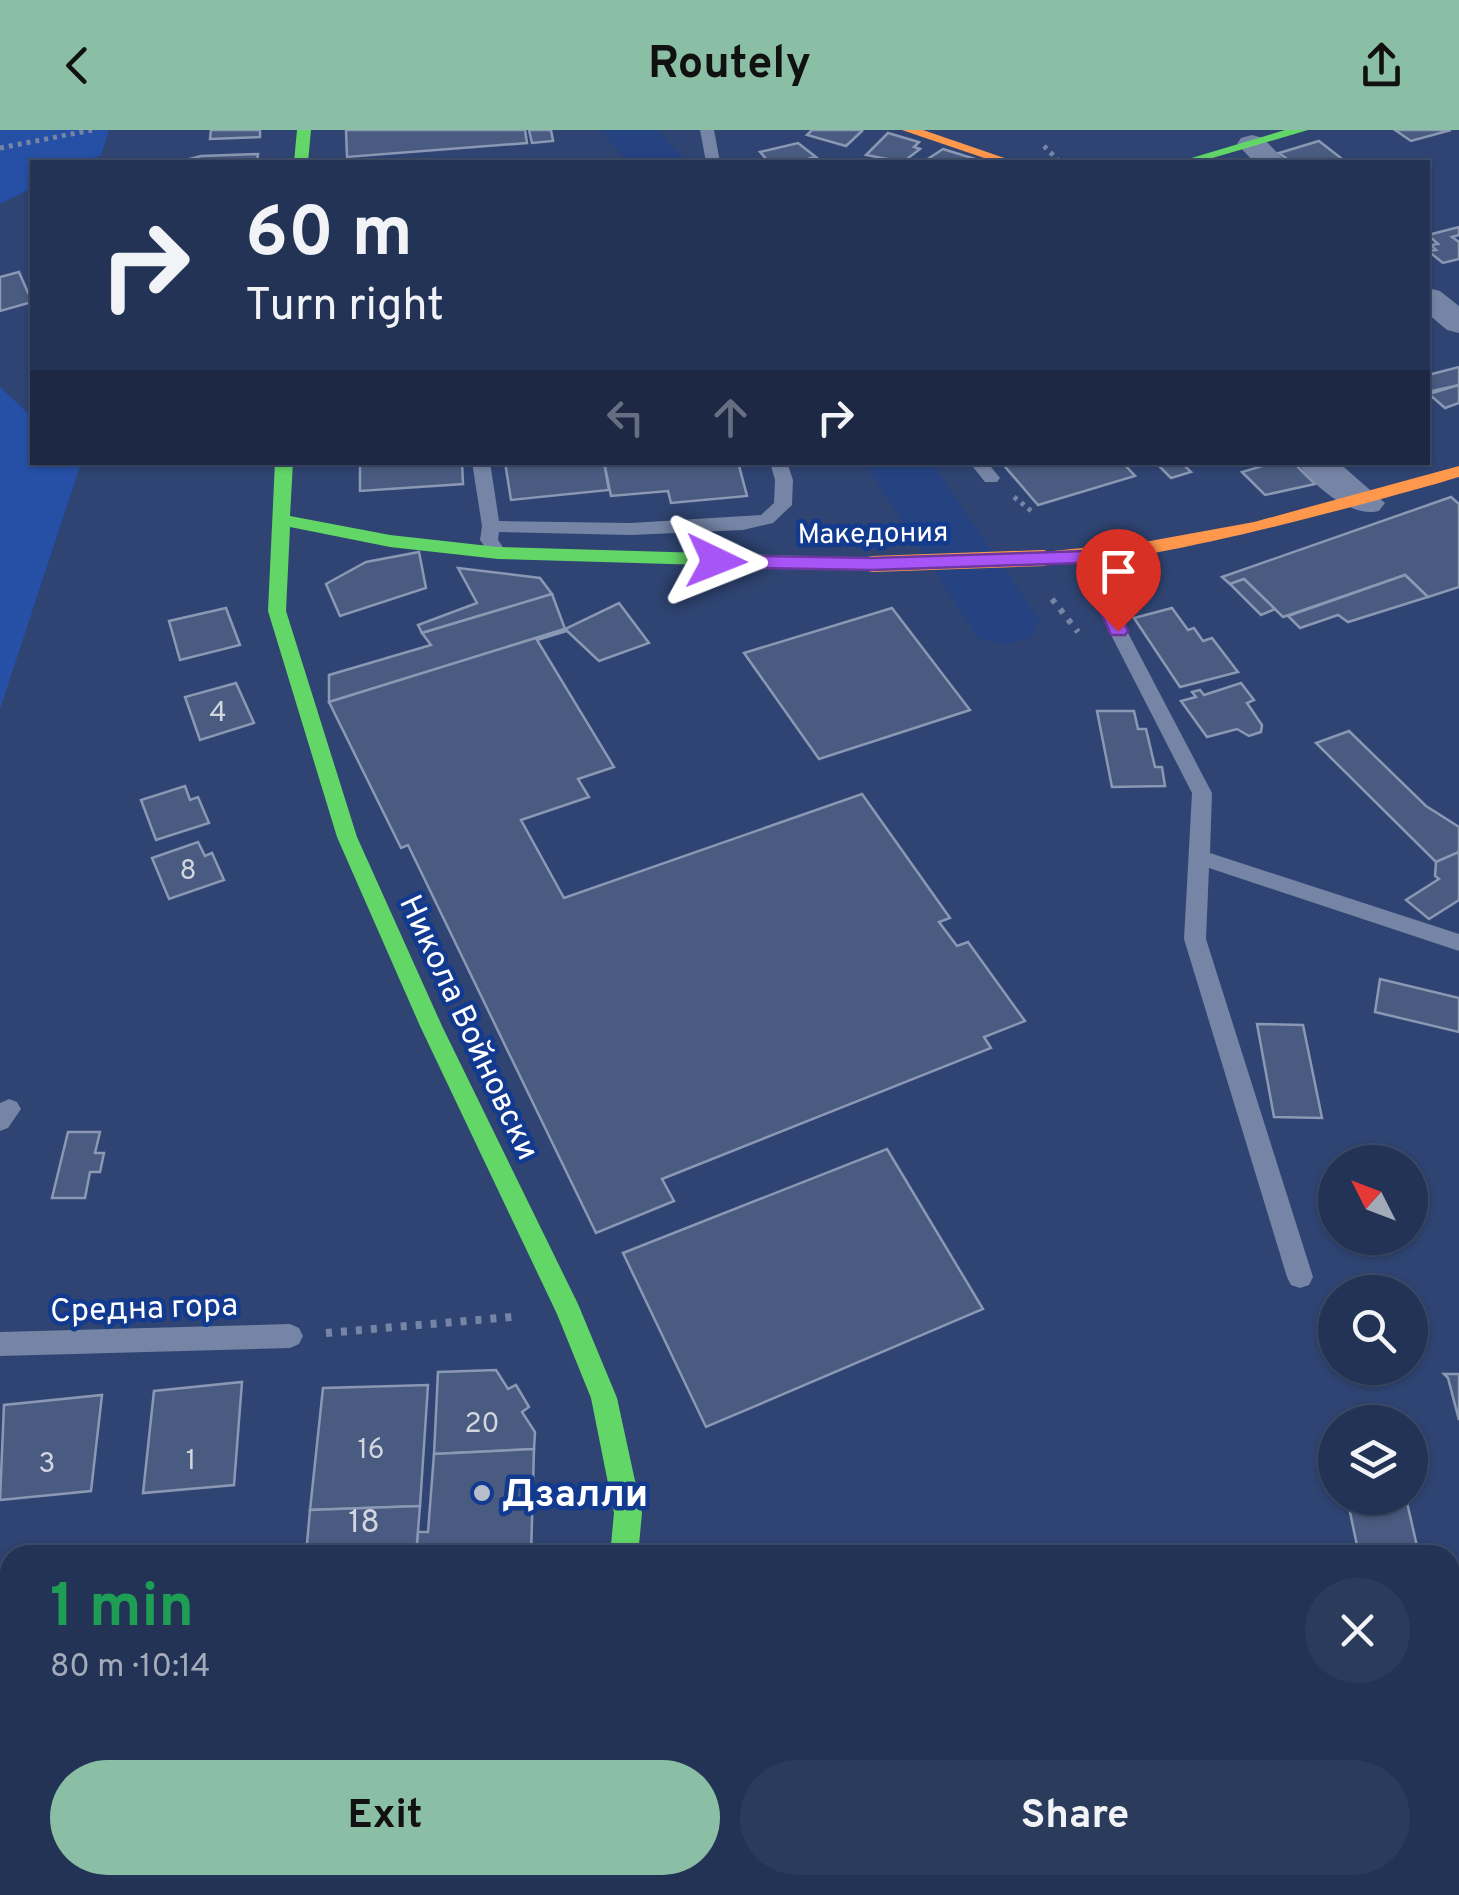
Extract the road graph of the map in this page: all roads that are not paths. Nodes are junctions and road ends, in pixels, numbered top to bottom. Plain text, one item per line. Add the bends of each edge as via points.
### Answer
1 (304, 130) edge
2 (708, 130) edge
3 (909, 130) edge
4 (1301, 130) edge
5 (1253, 146) edge
6 (302, 160) edge
7 (713, 160) edge
8 (1003, 160) edge
9 (1194, 160) edge
10 (1430, 300) edge
11 (1459, 323) edge
12 (284, 465) edge
13 (481, 465) edge
14 (779, 465) edge
15 (980, 465) edge
16 (1319, 465) edge
17 (1459, 471) edge
18 (991, 478) dead end
19 (1366, 502) junction
20 (280, 520) junction
21 (491, 526) junction
22 (498, 553) junction
23 (1086, 556) junction
24 (1199, 856) junction
25 (1459, 943) edge
26 (1300, 1277) dead end
27 (290, 1336) road end
28 (0, 1344) edge
29 (625, 1545) edge

1 - 6 street
2 - 7 lane
3 - 8 street
4 - 5 street
5 - 9 street
10 - 11 street
12 - 20 street, Никола Войновски
13 - 21 lane
14 - 21 lane via 783,505 767,519 631,529
15 - 18 lane
16 - 19 street
17 - 19 street, Македония
19 - 23 street, Македония via 1184,544
20 - 22 street, Македония
20 - 29 street, Никола Войновски via 276,611 348,837 604,1398 628,1513
21 - 22 lane via 489,540
22 - 23 street, Македония, bridge via 872,564
23 - 24 lane via 1202,793
24 - 25 lane
24 - 26 lane via 1194,939
27 - 28 lane, Средна гора

